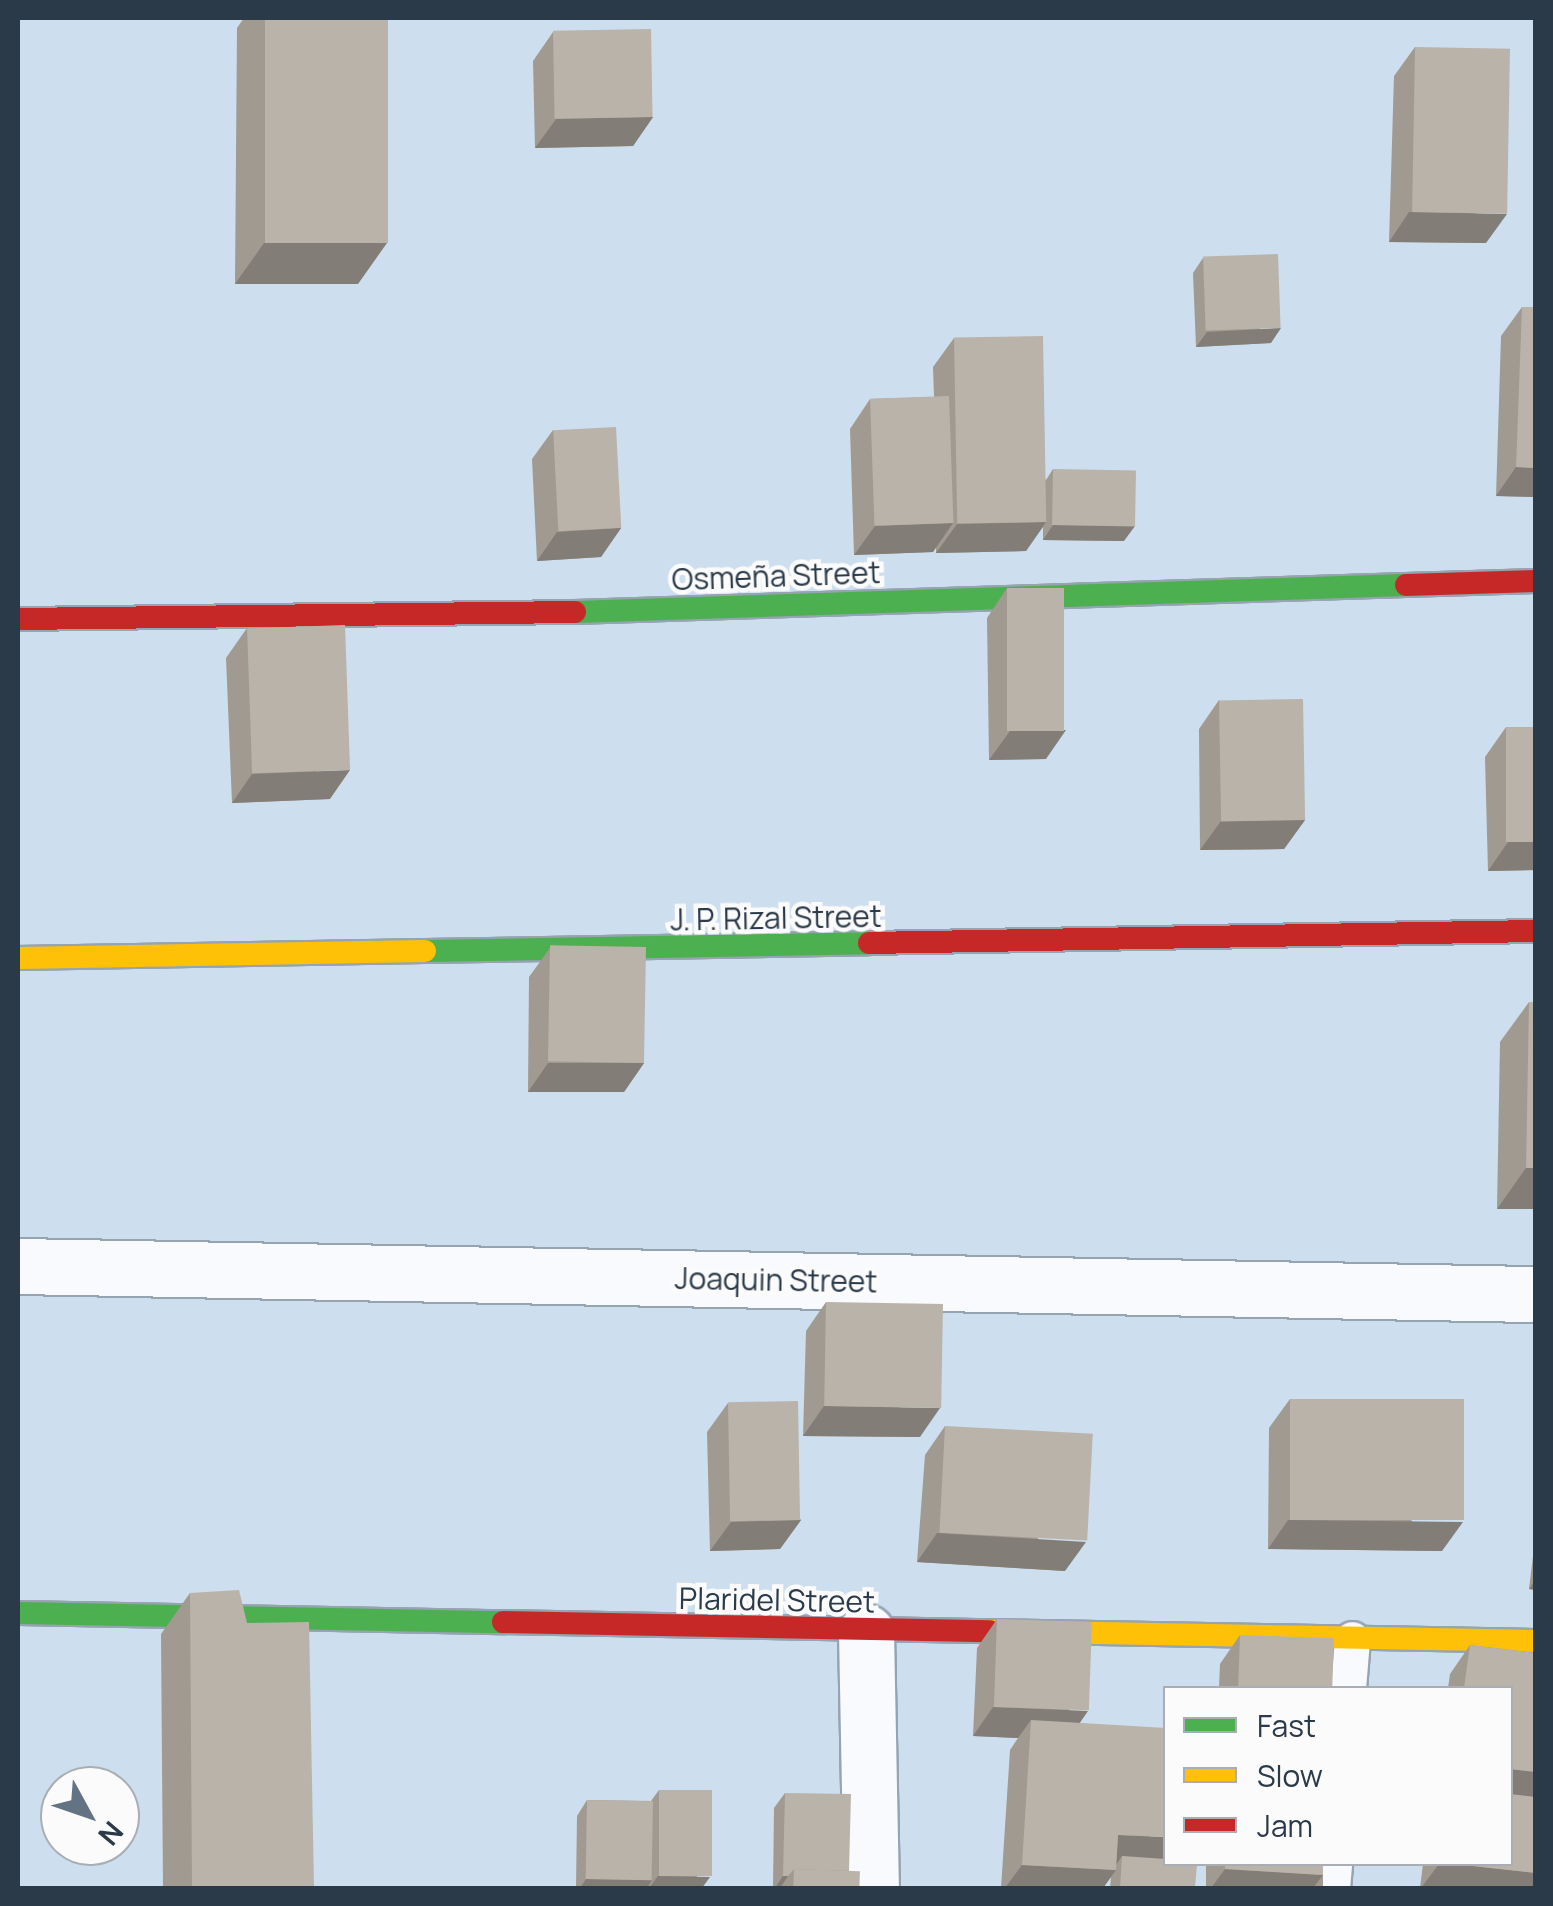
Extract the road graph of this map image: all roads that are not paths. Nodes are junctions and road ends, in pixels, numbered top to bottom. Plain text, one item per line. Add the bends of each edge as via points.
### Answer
1 (1536, 581) edge
2 (18, 619) edge
3 (1536, 931) edge
4 (18, 958) edge
5 (18, 1266) edge
6 (1536, 1294) edge
7 (18, 1614) edge
8 (866, 1632) junction
9 (1352, 1639) junction
10 (1536, 1641) edge
11 (1348, 1686) edge
12 (871, 1888) edge

1 - 2 street, Osmeña Street via 574,612
3 - 4 street, J. P. Rizal Street
5 - 6 street, Joaquin Street
7 - 8 street, Plaridel Street
8 - 9 street, Plaridel Street
8 - 12 street
9 - 10 street, Plaridel Street
9 - 11 lane

